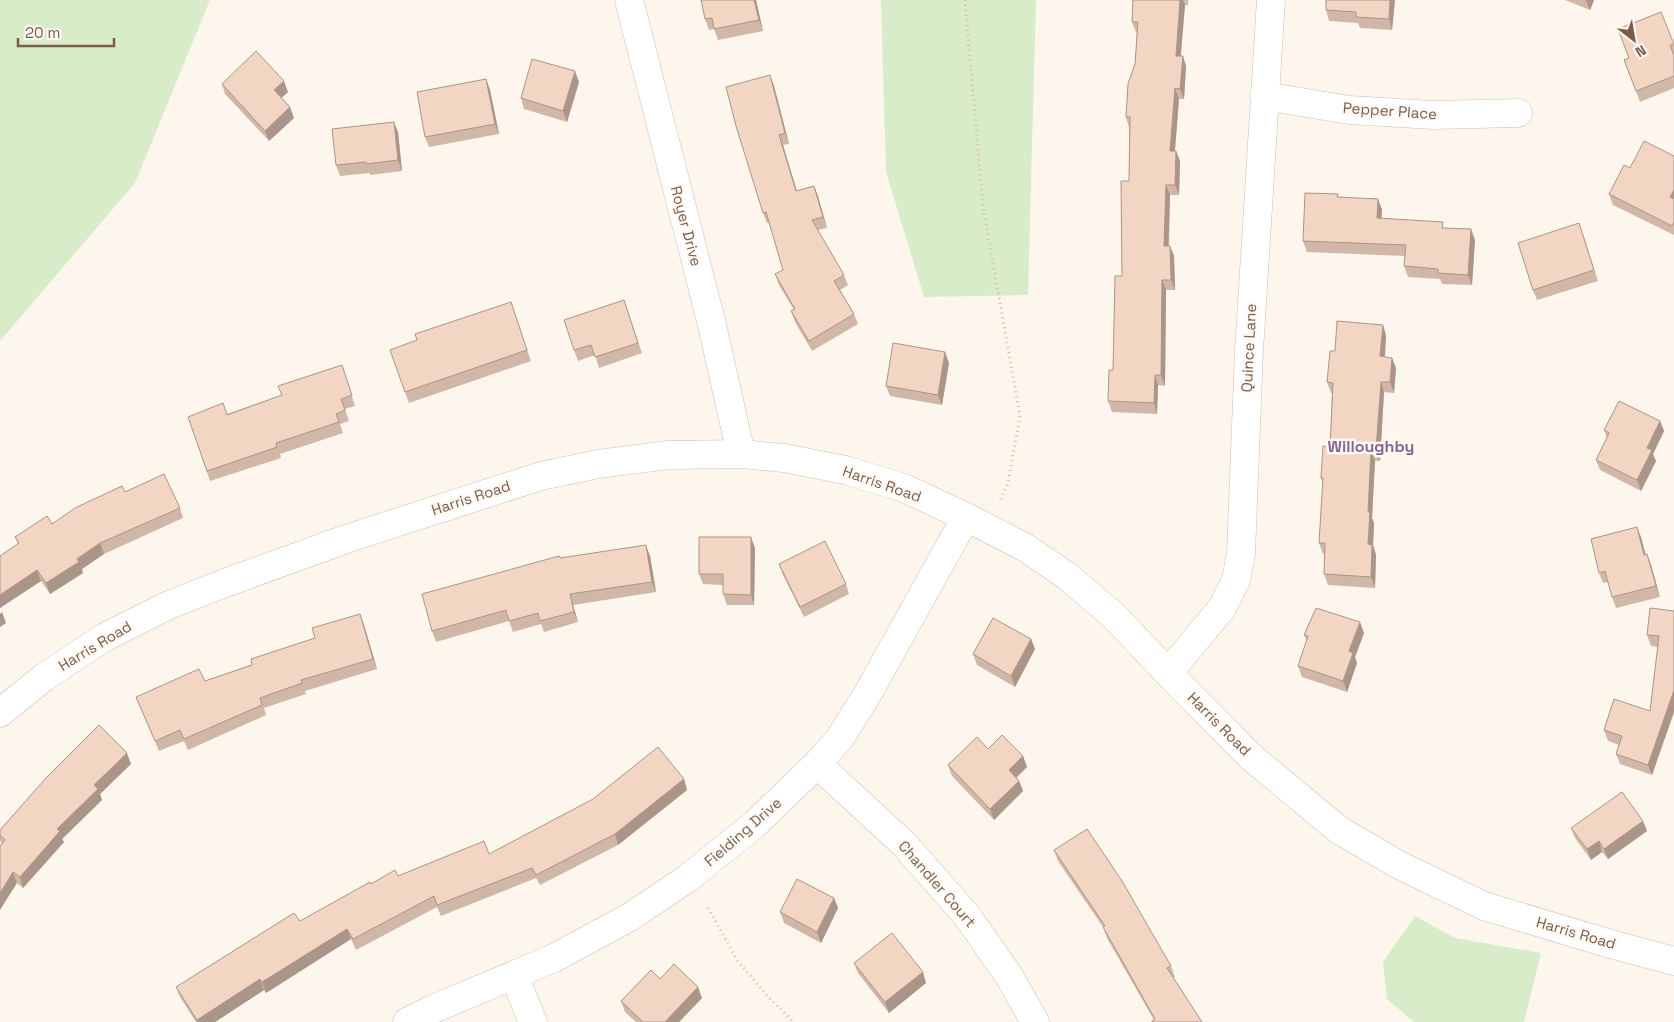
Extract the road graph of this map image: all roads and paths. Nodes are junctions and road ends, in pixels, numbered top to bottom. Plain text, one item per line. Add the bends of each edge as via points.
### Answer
1 (629, 0) edge
2 (965, 0) edge
3 (1271, 0) edge
4 (1264, 96) junction
5 (1518, 113) dead end
6 (741, 454) junction
7 (976, 522) junction
8 (1168, 673) junction
9 (0, 713) edge
10 (817, 764) junction
11 (708, 908) dead end
12 (1674, 961) edge
13 (514, 976) junction
14 (407, 1022) edge
15 (532, 1022) edge
16 (794, 1022) edge
17 (1034, 1022) edge

1 - 6 street, Royer Drive via 712,325
2 - 7 path via 983,207 1020,416 1008,484
3 - 4 street, Quince Lane
4 - 5 street, Pepper Place via 1349,110 1433,115
4 - 8 street, Quince Lane via 1248,351 1241,554 1236,580 1222,608
6 - 7 street, Harris Road via 784,458 845,470 904,488
6 - 9 street, Harris Road via 669,455 567,470 349,538 225,582 105,637 43,678
7 - 8 street, Harris Road via 1026,548 1067,576 1114,616
7 - 10 street, Fielding Drive via 840,738
8 - 12 street, Harris Road via 1250,757 1339,830 1399,865 1484,906
10 - 13 street, Fielding Drive via 756,824 688,878 630,917
10 - 17 street, Chandler Court via 904,844 967,916 1009,976
11 - 16 path via 737,960
13 - 14 street, Fielding Drive
13 - 15 street

